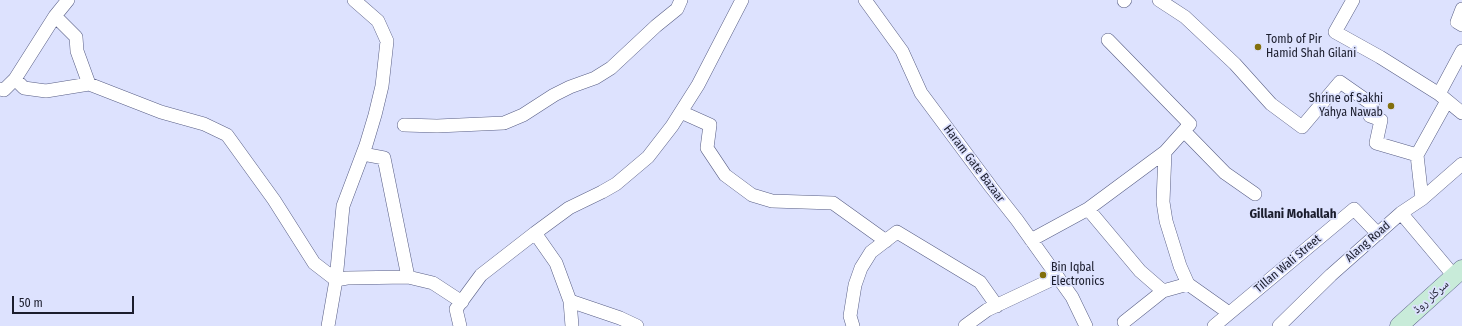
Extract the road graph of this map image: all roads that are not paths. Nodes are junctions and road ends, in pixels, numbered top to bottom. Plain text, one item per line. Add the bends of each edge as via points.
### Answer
1 (68, 0) edge
2 (354, 0) edge
3 (681, 0) edge
4 (742, 0) edge
5 (865, 0) edge
6 (1159, 0) edge
7 (1353, 0) edge
8 (1462, 9) edge
9 (55, 16) junction
10 (1462, 25) edge
11 (1108, 40) dead end
12 (1462, 51) edge
13 (15, 79) junction
14 (89, 84) junction
15 (1, 92) edge
16 (1443, 98) junction
17 (681, 112) junction
18 (1462, 113) edge
19 (404, 125) dead end
20 (1184, 131) junction
21 (1165, 152) junction
22 (363, 154) junction
23 (1417, 155) junction
24 (1462, 164) edge
25 (1256, 194) dead end
26 (1422, 199) junction
27 (1088, 209) junction
28 (1401, 213) junction
29 (535, 233) junction
30 (1378, 234) junction
31 (1031, 240) junction
32 (886, 241) junction
33 (1458, 272) edge
34 (1057, 276) junction
35 (408, 277) junction
36 (336, 280) junction
37 (1188, 284) junction
38 (1163, 291) junction
39 (570, 301) junction
40 (462, 302) junction
41 (997, 306) junction
42 (1229, 313) junction
43 (1124, 322) dead end
44 (328, 326) edge
45 (460, 326) edge
46 (572, 326) edge
47 (637, 326) edge
48 (853, 326) edge
49 (964, 326) edge
50 (1086, 326) edge
51 (1214, 326) edge
52 (1279, 326) edge
53 (1399, 326) edge

1 - 9 street
2 - 22 street via 378,21 387,41 382,86
3 - 19 street via 677,9 611,68 595,78 554,95 523,115 504,123
4 - 17 street via 698,85
5 - 31 street, Haram Gate Bazaar via 902,51 921,94
6 - 23 street via 1185,17 1235,64 1271,104 1302,127 1340,82 1373,106 1370,116 1381,120 1376,143
7 - 16 street via 1334,32 1380,57
8 - 10 street via 1457,22
9 - 13 street
9 - 14 street via 76,37 77,51
11 - 20 street via 1190,124
12 - 16 street
13 - 14 street via 24,88 46,91
13 - 15 street
14 - 36 street via 161,112 204,124 227,135 274,200 314,263
16 - 18 street
16 - 23 street
17 - 29 street via 648,157 621,180 569,208
17 - 32 street via 710,125 707,148 725,174 752,195 772,201 833,203
20 - 21 street
20 - 25 street via 1225,173
21 - 27 street
21 - 37 street via 1163,202 1166,221
22 - 35 street via 384,158
22 - 36 street via 343,206
23 - 26 street
24 - 26 street, Alang Road
26 - 28 street, Alang Road
27 - 31 street
27 - 38 street via 1140,272
28 - 30 street, Alang Road
28 - 33 street
29 - 39 street via 556,263
29 - 40 street via 481,275
30 - 42 street, Tillan Wali Street via 1354,209
30 - 52 street, Alang Road
31 - 34 street, Haram Gate Bazaar
32 - 41 street via 897,232 980,282
32 - 48 street via 871,252 861,268 855,285 850,316
33 - 53 main road, سرکلر روڈ
34 - 41 street
34 - 50 street, Haram Gate Bazaar via 1072,297
35 - 36 street
35 - 40 street via 433,283
36 - 44 street
37 - 38 street
37 - 42 street
38 - 43 street
39 - 46 street
39 - 47 street
40 - 45 street via 456,309
41 - 49 street
42 - 51 street, Tillan Wali Street

